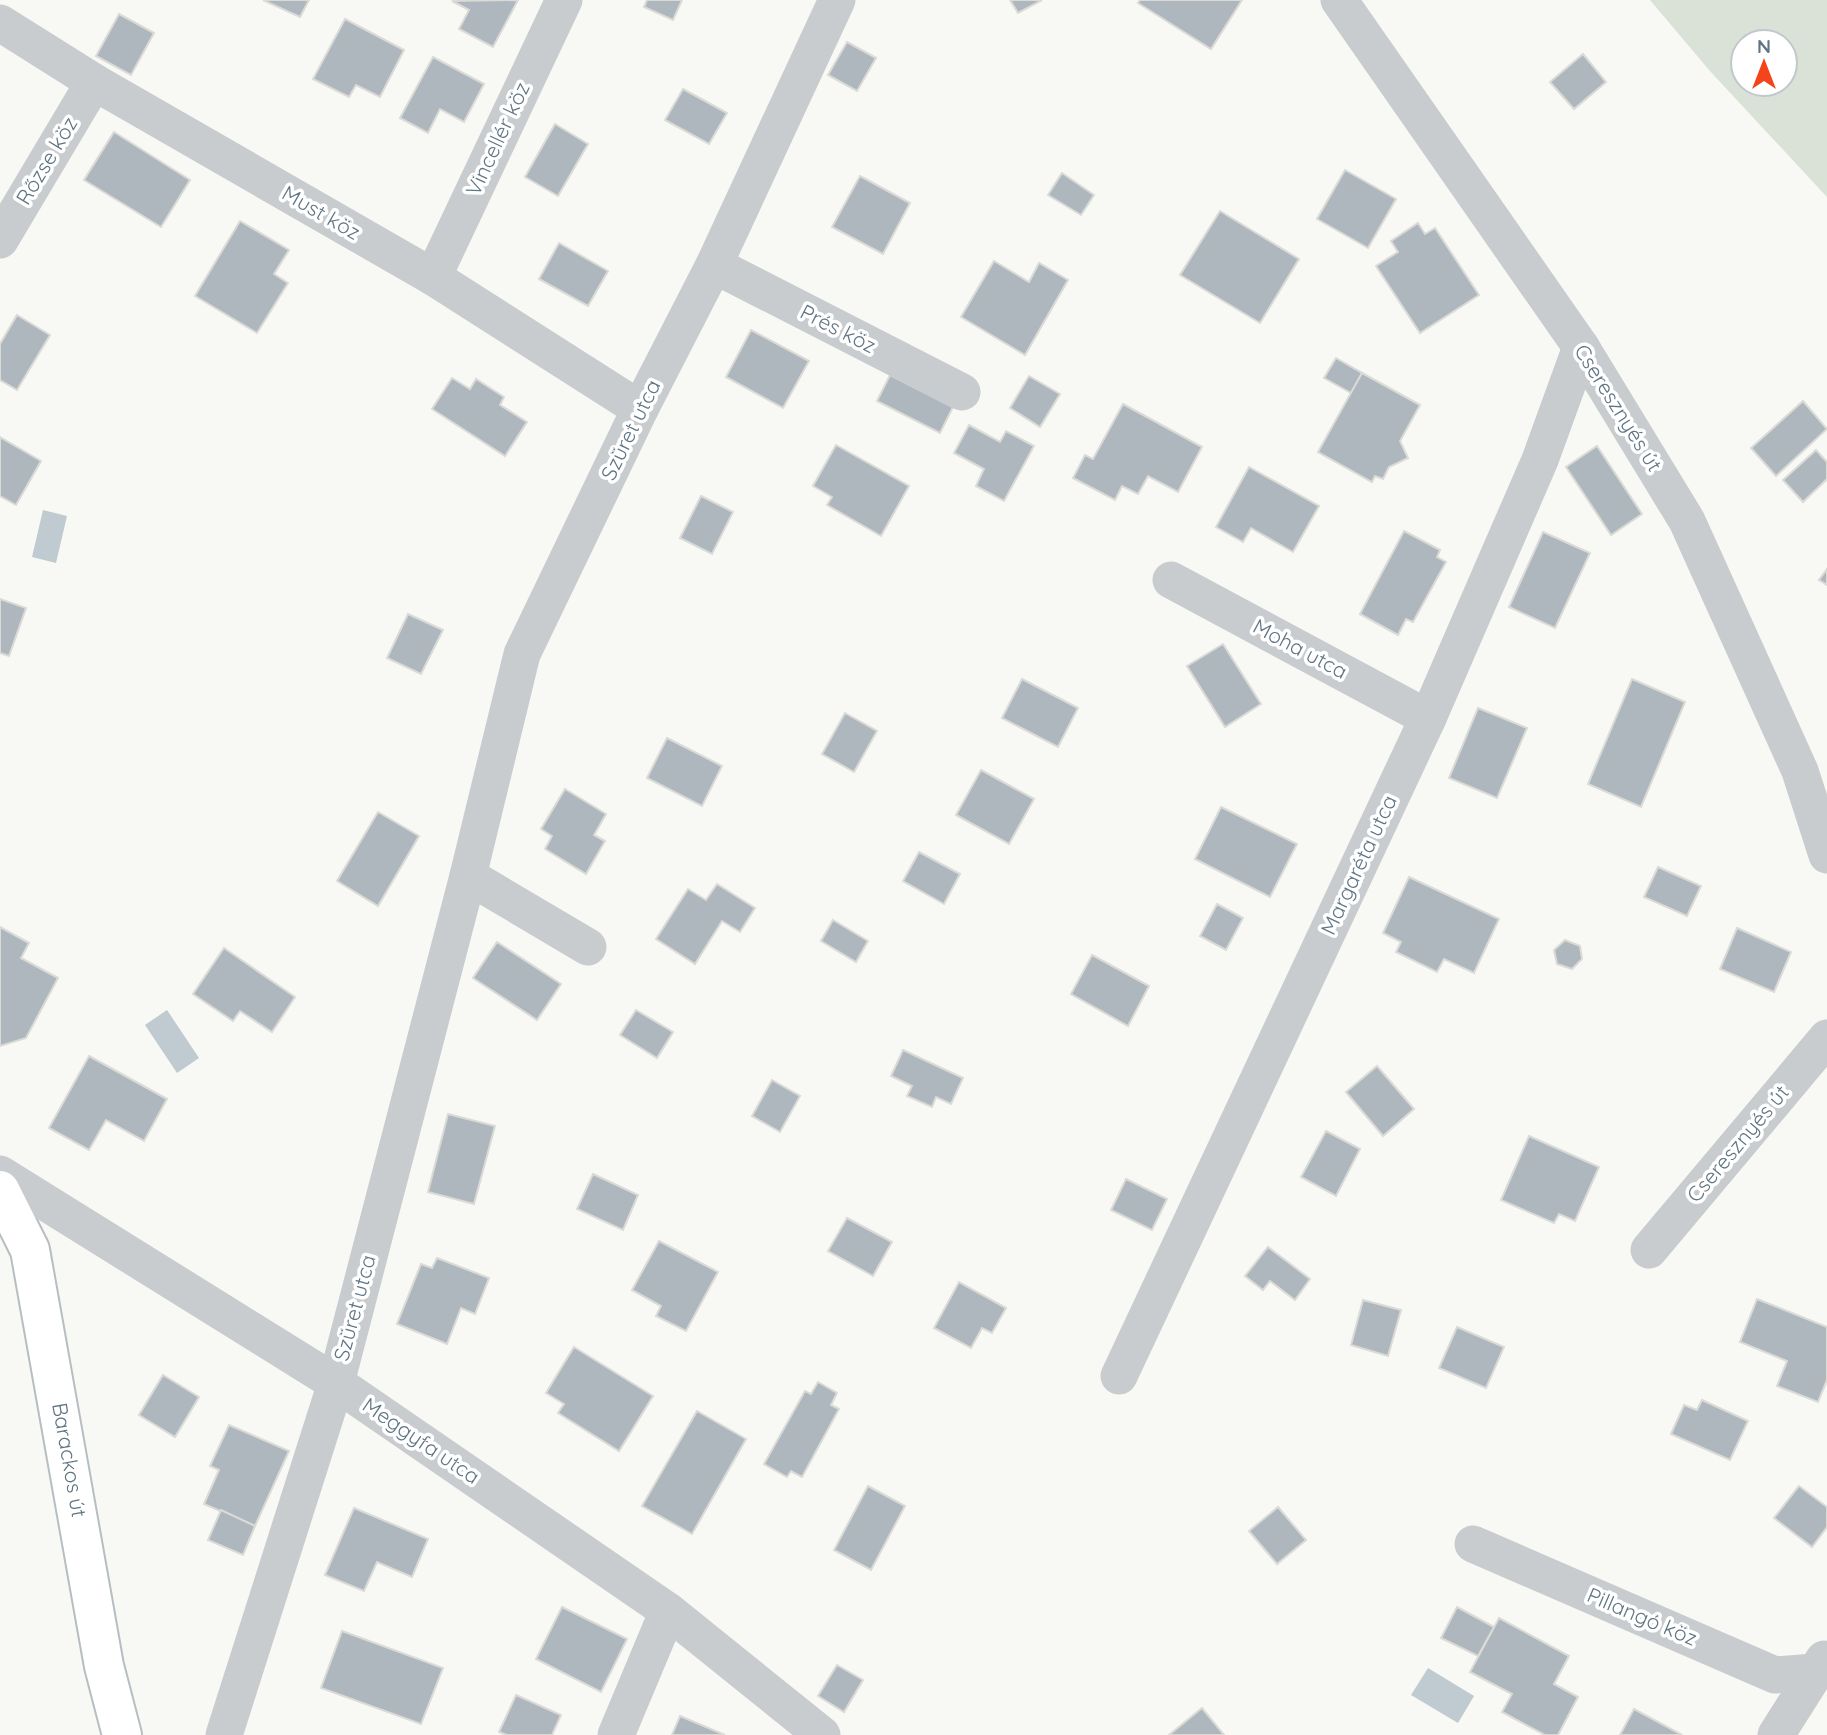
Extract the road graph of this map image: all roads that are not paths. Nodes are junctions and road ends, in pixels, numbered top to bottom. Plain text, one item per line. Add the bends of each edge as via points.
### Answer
1 (564, 0) edge
2 (837, 0) edge
3 (1339, 0) edge
4 (0, 23) edge
5 (94, 82) junction
6 (0, 240) edge
7 (714, 265) junction
8 (433, 278) junction
9 (1581, 348) junction
10 (962, 392) dead end
11 (640, 409) junction
12 (1171, 580) dead end
13 (1428, 718) junction
14 (1827, 855) edge
15 (468, 876) junction
16 (588, 947) dead end
17 (1827, 1038) edge
18 (0, 1174) edge
19 (0, 1190) edge
20 (1649, 1250) dead end
21 (1119, 1376) dead end
22 (336, 1383) junction
23 (1472, 1544) dead end
24 (668, 1611) junction
25 (1821, 1663) edge
26 (122, 1735) edge
27 (224, 1735) edge
28 (616, 1735) edge
29 (822, 1735) edge
30 (1776, 1735) edge

1 - 8 street, Vincellér köz
2 - 7 street, Szüret utca
3 - 9 street, Cseresznyés út
4 - 5 street, Must köz
5 - 6 street, Rőzse köz
5 - 8 street, Must köz
7 - 10 street, Prés köz
7 - 11 street, Szüret utca
8 - 11 street, Must köz
9 - 13 street, Margaréta utca via 1540,460
9 - 14 street, Cseresznyés út via 1687,521 1800,771
11 - 15 street, Szüret utca via 522,654
12 - 13 street, Moha utca
13 - 21 street, Margaréta utca
15 - 16 street
15 - 22 street, Szüret utca
17 - 20 street, Cseresznyés út
18 - 22 street, Meggyfa utca
19 - 26 street, Barackos út via 30,1250 104,1665
22 - 24 street, Meggyfa utca
22 - 27 street, Szüret utca
23 - 25 street, Pillangó köz via 1775,1675
24 - 28 street
24 - 29 street, Meggyfa utca
25 - 30 street

